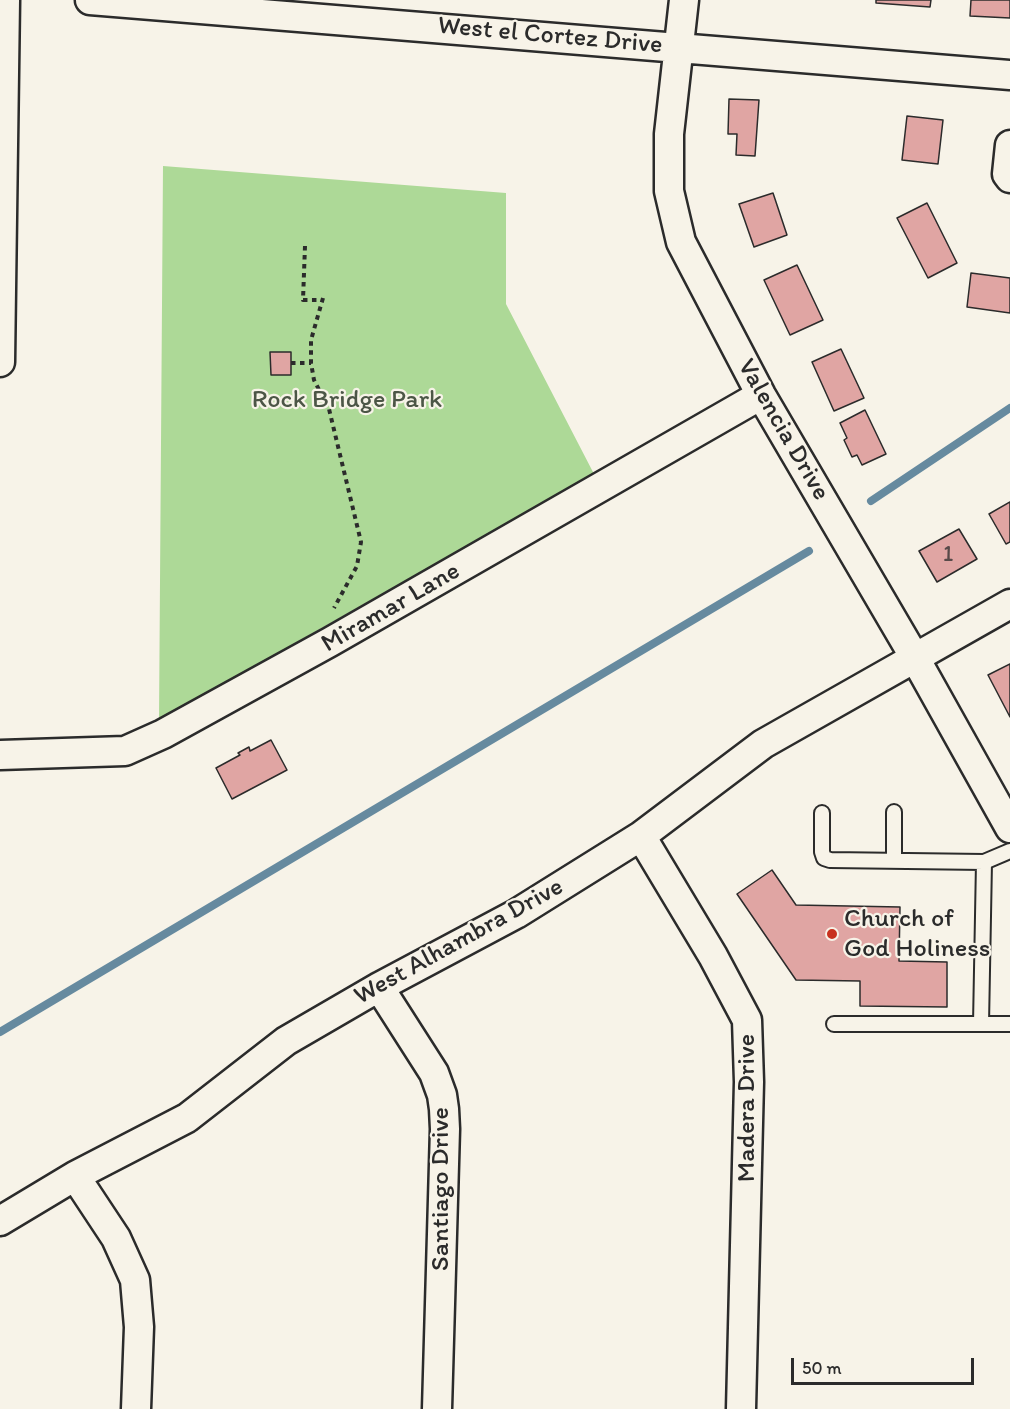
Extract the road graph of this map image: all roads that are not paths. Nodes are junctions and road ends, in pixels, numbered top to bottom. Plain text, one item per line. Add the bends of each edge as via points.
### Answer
1 (5, 0) edge
2 (90, 0) edge
3 (684, 0) edge
4 (678, 46) junction
5 (1010, 75) edge
6 (1010, 145) edge
7 (1010, 178) edge
8 (0, 362) edge
9 (761, 395) junction
10 (1010, 604) edge
11 (915, 658) junction
12 (0, 755) edge
13 (894, 812) dead end
14 (822, 813) dead end
15 (1010, 828) edge
16 (641, 836) junction
17 (1010, 851) edge
18 (894, 861) junction
19 (984, 862) junction
20 (379, 987) junction
21 (834, 1024) dead end
22 (981, 1024) junction
23 (1010, 1024) edge
24 (75, 1176) junction
25 (0, 1221) edge
26 (136, 1409) edge
27 (437, 1409) edge
28 (741, 1409) edge

1 - 8 street
2 - 4 street, West el Cortez Drive
3 - 4 street, Valencia Drive
4 - 5 street, West el Cortez Drive
4 - 9 street, Valencia Drive via 669,134 669,191 681,242
6 - 7 street
9 - 11 street, Valencia Drive
9 - 12 street, Miramar Lane via 163,734 125,751
10 - 11 street, West Alhambra Drive
11 - 15 street, Valencia Drive
11 - 16 street, West Alhambra Drive via 763,744
13 - 18 lane
14 - 18 lane via 824,858
16 - 20 street, West Alhambra Drive via 516,914
16 - 28 street, Madera Drive via 747,1020
17 - 19 lane
18 - 19 lane
19 - 22 lane
20 - 24 street, West Alhambra Drive via 286,1041 187,1118
20 - 27 street, Santiago Drive via 434,1072 444,1109
21 - 22 lane
22 - 23 lane
24 - 25 street, West Alhambra Drive
24 - 26 street via 116,1238 135,1280 139,1327

